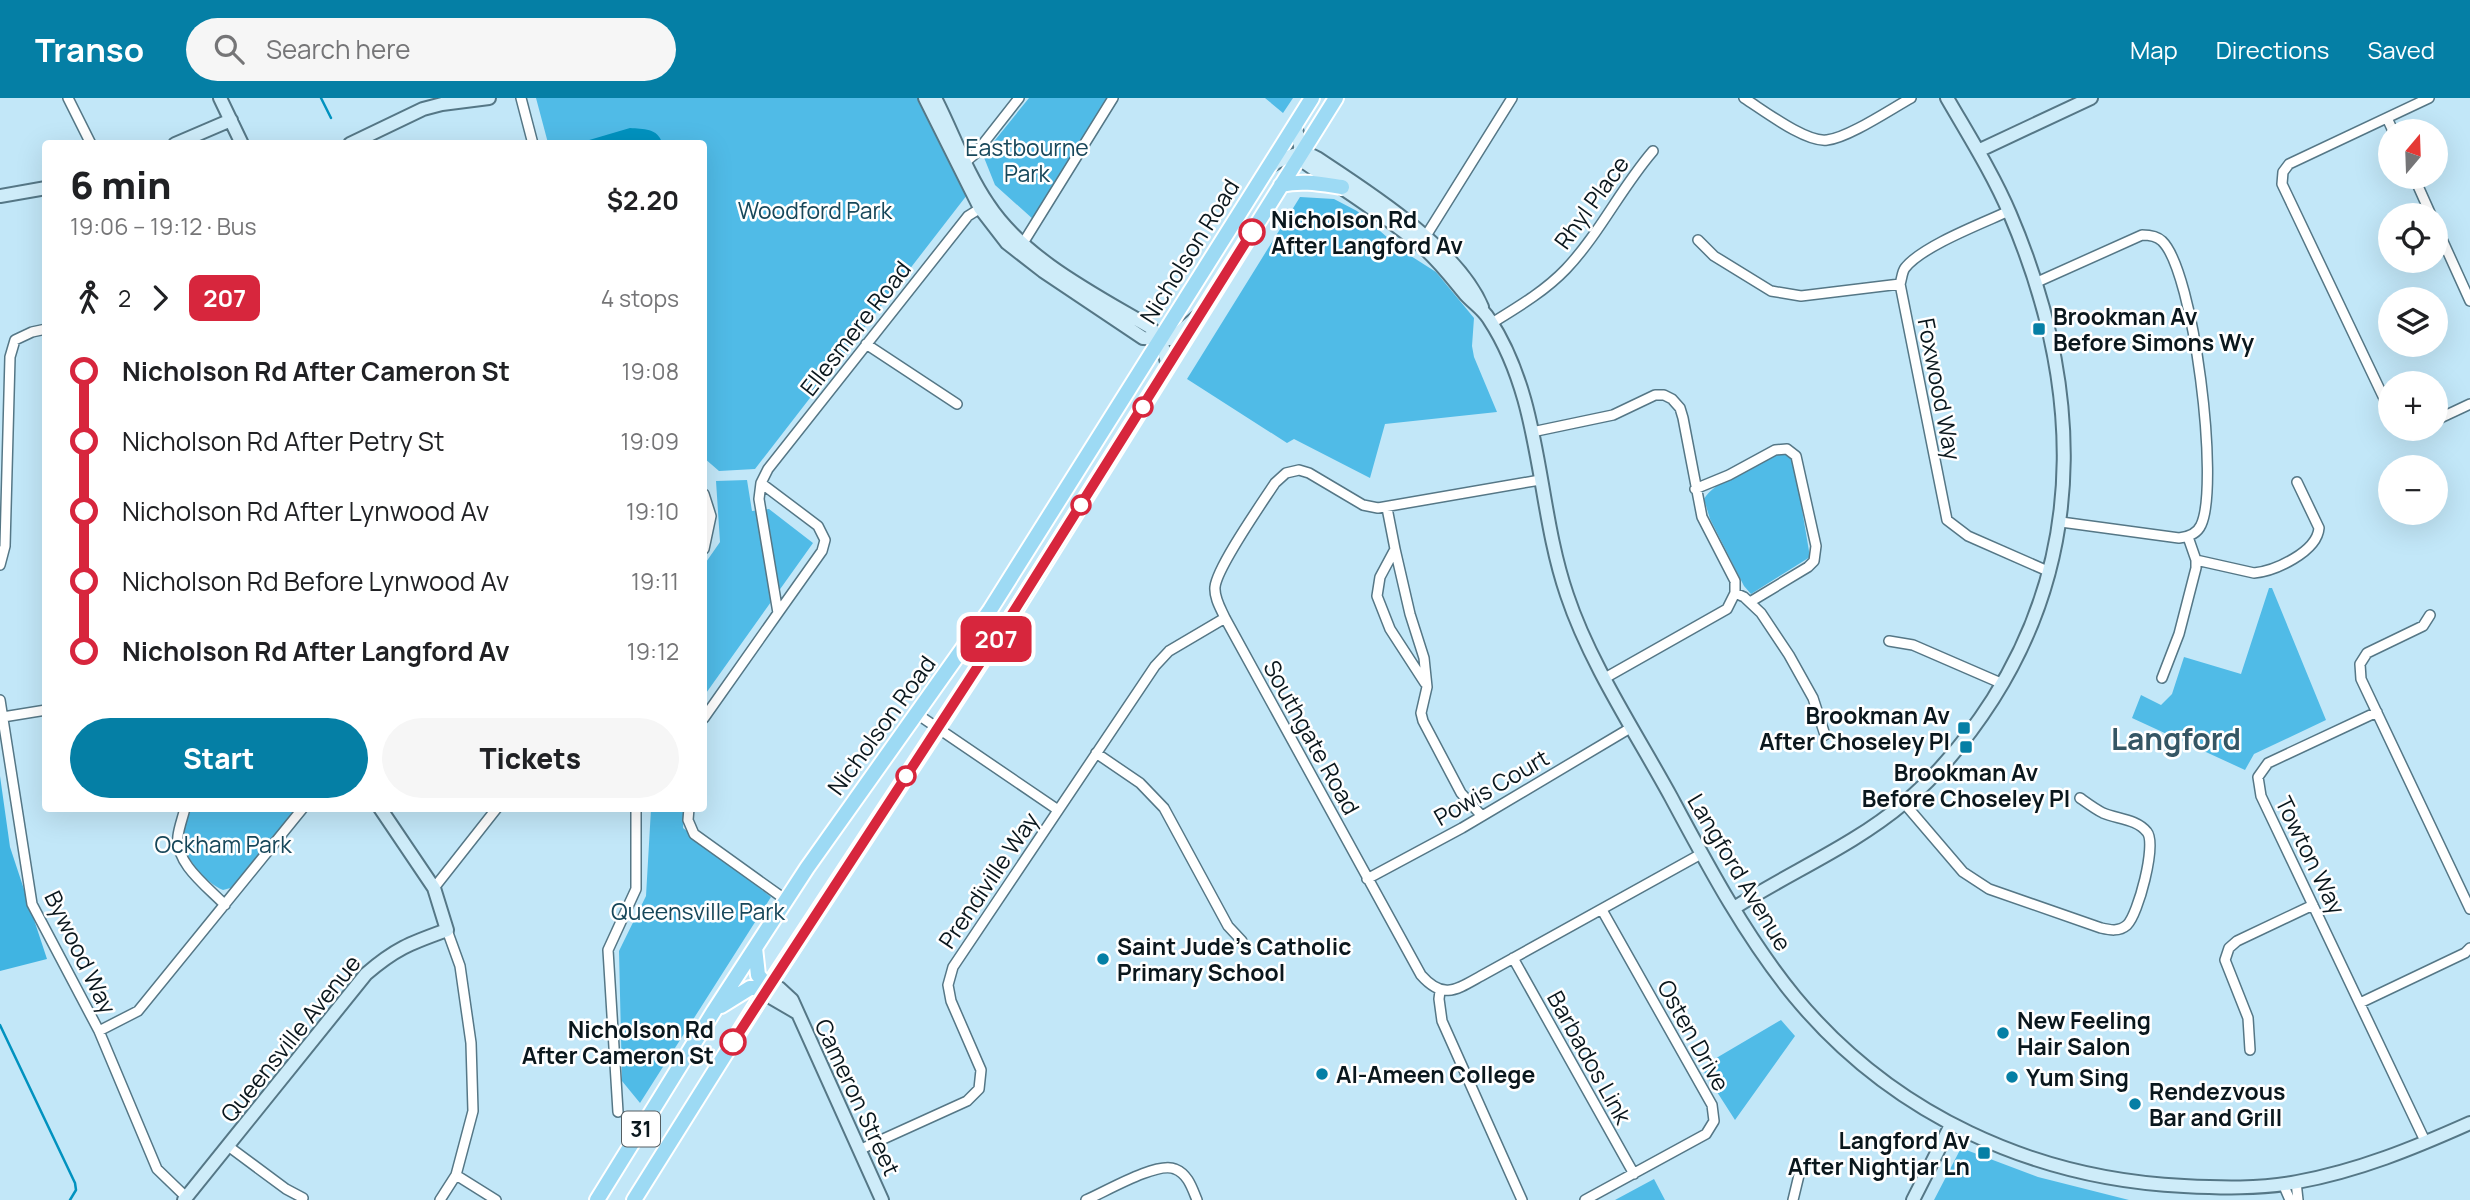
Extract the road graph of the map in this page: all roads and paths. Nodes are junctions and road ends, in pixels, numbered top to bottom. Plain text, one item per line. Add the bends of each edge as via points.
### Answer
1 (68, 98) edge
2 (220, 98) edge
3 (489, 98) edge
4 (521, 98) edge
5 (926, 98) edge
6 (935, 98) edge
7 (1019, 98) edge
8 (1113, 98) edge
9 (1312, 98) edge
10 (1336, 98) edge
11 (1512, 98) edge
12 (1744, 98) edge
13 (1911, 98) edge
14 (1947, 98) edge
15 (2091, 98) edge
16 (2429, 98) edge
17 (421, 103) edge
18 (229, 117) junction
19 (2387, 118) joint
20 (1295, 125) junction
21 (89, 140) edge
22 (183, 140) edge
23 (240, 140) edge
24 (357, 140) edge
25 (532, 140) edge
26 (1653, 151) dead end
27 (1978, 151) junction
28 (1301, 154) junction
29 (962, 165) junction
30 (1270, 166) junction
31 (1281, 186) junction
32 (1342, 187) junction
33 (42, 189) edge
34 (0, 196) edge
35 (984, 206) junction
36 (2009, 211) junction
37 (1698, 240) dead end
38 (1423, 241) junction
39 (1020, 248) junction
40 (2448, 252) edge
41 (2035, 283) junction
42 (1900, 284) junction
43 (2470, 301) edge
44 (1201, 313) junction
45 (1492, 323) junction
46 (42, 330) edge
47 (1161, 340) junction
48 (866, 344) junction
49 (1168, 366) junction
50 (2378, 386) edge
51 (957, 404) dead end
52 (2470, 404) edge
53 (2448, 414) edge
54 (1532, 432) junction
55 (1541, 480) junction
56 (2297, 482) dead end
57 (761, 483) junction
58 (1695, 489) junction
59 (707, 503) edge
60 (1387, 508) junction
61 (2061, 522) junction
62 (707, 535) edge
63 (2188, 537) junction
64 (1395, 549) junction
65 (2196, 560) junction
66 (0, 565) edge
67 (2050, 572) junction
68 (1735, 593) junction
69 (1750, 602) junction
70 (778, 612) junction
71 (2430, 615) dead end
72 (1225, 618) junction
73 (1889, 641) dead end
74 (1605, 678) junction
75 (2162, 678) dead end
76 (2003, 684) junction
77 (1427, 687) junction
78 (0, 700) edge
79 (42, 711) edge
80 (2377, 712) junction
81 (707, 714) edge
82 (917, 714) junction
83 (3, 717) junction
84 (1632, 727) junction
85 (937, 729) junction
86 (1825, 735) dead end
87 (1096, 753) junction
88 (2080, 798) dead end
89 (1904, 803) junction
90 (1058, 810) junction
91 (184, 812) edge
92 (300, 812) edge
93 (383, 812) edge
94 (494, 812) edge
95 (636, 812) edge
96 (689, 812) edge
97 (1480, 815) junction
98 (1701, 854) junction
99 (1367, 879) junction
100 (434, 888) junction
101 (786, 900) junction
102 (225, 905) junction
103 (2313, 905) junction
104 (1734, 908) junction
105 (1602, 909) junction
106 (2470, 909) edge
107 (447, 930) junction
108 (1242, 941) dead end
109 (755, 948) junction
110 (2470, 948) edge
111 (1513, 958) junction
112 (768, 987) junction
113 (1440, 991) junction
114 (2360, 1003) junction
115 (714, 1011) junction
116 (99, 1031) junction
117 (2250, 1050) dead end
118 (618, 1112) dead end
119 (2470, 1123) edge
120 (1951, 1125) junction
121 (2426, 1143) junction
122 (228, 1146) junction
123 (859, 1150) junction
124 (1800, 1171) dead end
125 (1634, 1174) junction
126 (456, 1175) junction
127 (2290, 1183) junction
128 (303, 1198) dead end
129 (185, 1199) edge
130 (440, 1200) edge
131 (496, 1200) edge
132 (597, 1200) edge
133 (634, 1200) edge
134 (882, 1200) edge
135 (1086, 1200) edge
136 (1197, 1200) edge
137 (1522, 1200) edge
138 (1585, 1200) edge
139 (1793, 1200) edge
140 (1913, 1200) edge
141 (2290, 1200) edge
142 (2298, 1200) edge

1 - 21 street
2 - 18 street
3 - 17 street
4 - 25 street
5 - 29 street
6 - 29 street
7 - 29 street
8 - 39 street
9 - 20 main road, Nicholson Road / 31
10 - 28 main road, Nicholson Road / 31
11 - 38 street
12 - 13 street via 1812,138 1827,141
14 - 27 street
15 - 27 street
16 - 19 street
17 - 24 street
18 - 22 street via 211,130
18 - 23 street
19 - 50 street via 2289,164 2281,184
20 - 28 street
20 - 30 main road, Nicholson Road / 31
26 - 45 street, Rhyl Place via 1565,270 1541,292
27 - 36 street
28 - 30 street
28 - 31 main road, Nicholson Road / 31
28 - 32 street, Langford Avenue via 1304,162
28 - 38 street, Langford Avenue via 1309,153 1326,164
29 - 35 street
30 - 47 main road, Nicholson Road / 31
31 - 32 main road via 1313,182
31 - 44 main road, Nicholson Road / 31
32 - 38 street, Langford Avenue
33 - 34 street
35 - 39 street via 995,230
35 - 48 street, Ellesmere Road via 968,216
36 - 41 street
36 - 42 street via 1916,258 1904,270
37 - 42 street via 1714,256 1771,291 1801,296
38 - 45 street, Langford Avenue via 1462,275
39 - 47 street via 1143,338
40 - 43 street
41 - 61 street via 2062,407 2065,468
41 - 63 street via 2142,234 2161,240 2168,249 2192,325 2206,419 2203,516 2201,526
42 - 67 street, Foxwood Way via 1947,520 1968,536
44 - 47 street via 1171,339
44 - 49 main road, Nicholson Road / 31
45 - 54 street, Langford Avenue via 1515,373
46 - 66 street via 15,340 10,357 5,546
47 - 49 street
47 - 82 main road, Nicholson Road / 31 via 990,610
48 - 51 street
48 - 57 street, Ellesmere Road
49 - 85 main road, Nicholson Road / 31
52 - 53 street
54 - 55 street, Langford Avenue
54 - 58 street via 1613,415 1647,397 1664,395 1680,408
55 - 60 street, Southgate Road
55 - 74 street, Langford Avenue via 1567,596
56 - 65 street via 2319,528 2310,546 2283,565 2263,572
57 - 70 street via 759,499
57 - 70 street via 818,526 825,540 822,551
58 - 68 street via 1702,517 1735,581
58 - 69 street via 1775,450 1787,449 1796,456 1816,547 1814,561
59 - 62 street via 711,516
60 - 64 street
60 - 72 street, Southgate Road via 1363,505 1309,473 1286,473 1275,483 1218,576 1216,598
61 - 63 street
61 - 67 street
63 - 65 street
64 - 77 street via 1424,658
64 - 77 street via 1380,577 1377,596 1390,629
65 - 75 street via 2190,598
67 - 76 street
68 - 69 street
68 - 74 street via 1727,609
69 - 86 street via 1761,612 1813,698
70 - 81 street
71 - 80 street via 2423,626 2367,653 2360,664 2361,679
72 - 87 street, Prendiville Way via 1169,650
72 - 99 street, Southgate Road
73 - 76 street via 1913,645
74 - 84 street, Langford Avenue
76 - 89 street via 1953,755
77 - 97 street via 1423,721 1461,793
78 - 83 street, Bywood Way
79 - 83 street
80 - 103 street, Towton Way via 2268,763 2258,777 2261,796
80 - 106 street
82 - 85 street
82 - 101 main road, Nicholson Road / 31
83 - 116 street, Bywood Way via 32,904
84 - 97 street, Powis Court
84 - 98 street, Langford Avenue
85 - 90 street
85 - 112 main road, Nicholson Road / 31
87 - 90 street, Prendiville Way
87 - 108 street via 1140,783 1164,808 1228,926
88 - 89 street via 2102,813 2136,824 2150,837 2150,856 2135,912 2119,929 2101,928 1975,881
89 - 104 street via 1835,851
90 - 123 street, Prendiville Way via 953,967 948,985 951,1001 981,1070 979,1088 967,1101
91 - 102 street via 177,838 180,854
92 - 102 street
93 - 100 street
94 - 100 street
95 - 118 street via 636,889 608,950
96 - 101 street via 694,834
97 - 99 street, Powis Court
98 - 104 street, Langford Avenue
98 - 105 street
99 - 113 street, Southgate Road via 1421,975
100 - 107 street
101 - 109 main road, Nicholson Road / 31
102 - 116 street via 138,1011
103 - 114 street, Towton Way
103 - 117 street via 2229,948 2225,960 2248,1018
104 - 120 street, Langford Avenue via 1755,945 1818,1021 1874,1073
105 - 111 street
105 - 125 street, Osten Drive via 1712,1105 1714,1121 1706,1134
107 - 122 street, Queensville Avenue via 406,944 366,974
107 - 126 street via 460,966 472,1057 473,1111
109 - 112 main road via 758,975
109 - 115 main road, Nicholson Road / 31
110 - 114 street
111 - 113 street via 1458,989
111 - 125 street, Barbados Link
112 - 115 main road via 750,988
112 - 123 street, Cameron Street via 772,998 796,1012
112 - 133 main road, Nicholson Road / 31
113 - 137 street via 1442,1021
114 - 121 street, Towton Way
115 - 132 main road, Nicholson Road / 31
116 - 129 street, Bywood Way via 157,1170
119 - 121 street, Langford Avenue
120 - 127 street, Langford Avenue via 2000,1148 2070,1170 2140,1184 2214,1188
120 - 140 street
121 - 127 street, Langford Avenue
122 - 128 street
122 - 129 street, Queensville Avenue
123 - 134 street, Cameron Street
124 - 139 street
125 - 138 street, Osten Drive
126 - 130 street
126 - 131 street
127 - 141 street
127 - 142 street
135 - 136 street via 1156,1168 1174,1168 1188,1178

